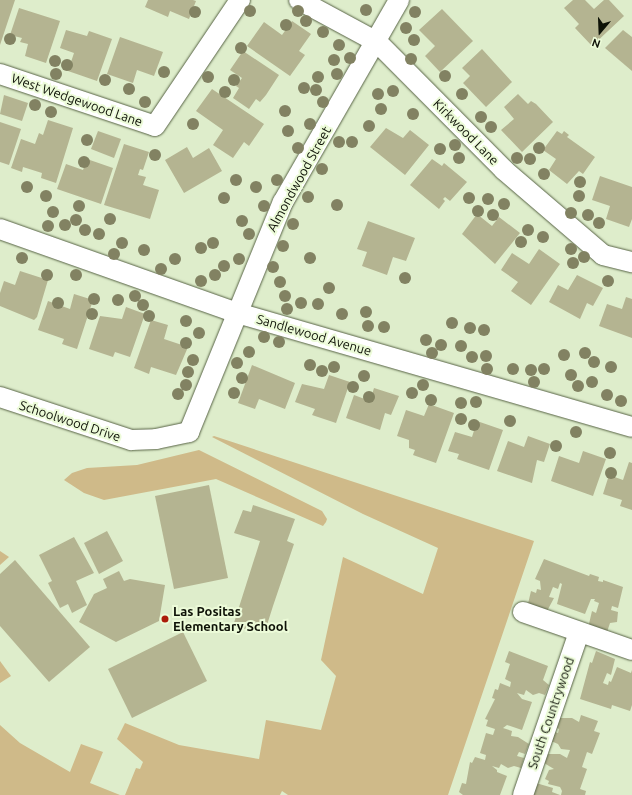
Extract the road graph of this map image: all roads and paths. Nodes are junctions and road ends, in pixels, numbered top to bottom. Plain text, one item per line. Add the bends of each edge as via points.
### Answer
1 (240, 0) edge
2 (299, 0) edge
3 (399, 0) edge
4 (377, 42) junction
5 (0, 74) edge
6 (0, 229) edge
7 (632, 262) edge
8 (237, 313) junction
9 (0, 398) edge
10 (632, 427) edge
11 (189, 432) joint
12 (523, 612) dead end
13 (579, 632) junction
14 (632, 650) edge
15 (523, 795) edge

1 - 5 street, West Wedgewood Lane via 155,126
2 - 4 street, Kirkwood Lane
3 - 4 street, Almondwood Street
4 - 7 street, Kirkwood Lane via 504,170 603,255
4 - 8 street, Almondwood Street via 283,202
6 - 8 street, Sandlewood Avenue
8 - 10 street, Sandlewood Avenue
8 - 11 street, Almondwood Street
9 - 11 street, Schoolwood Drive via 131,440 156,439
12 - 13 street
13 - 14 street
13 - 15 street, South Countrywood

